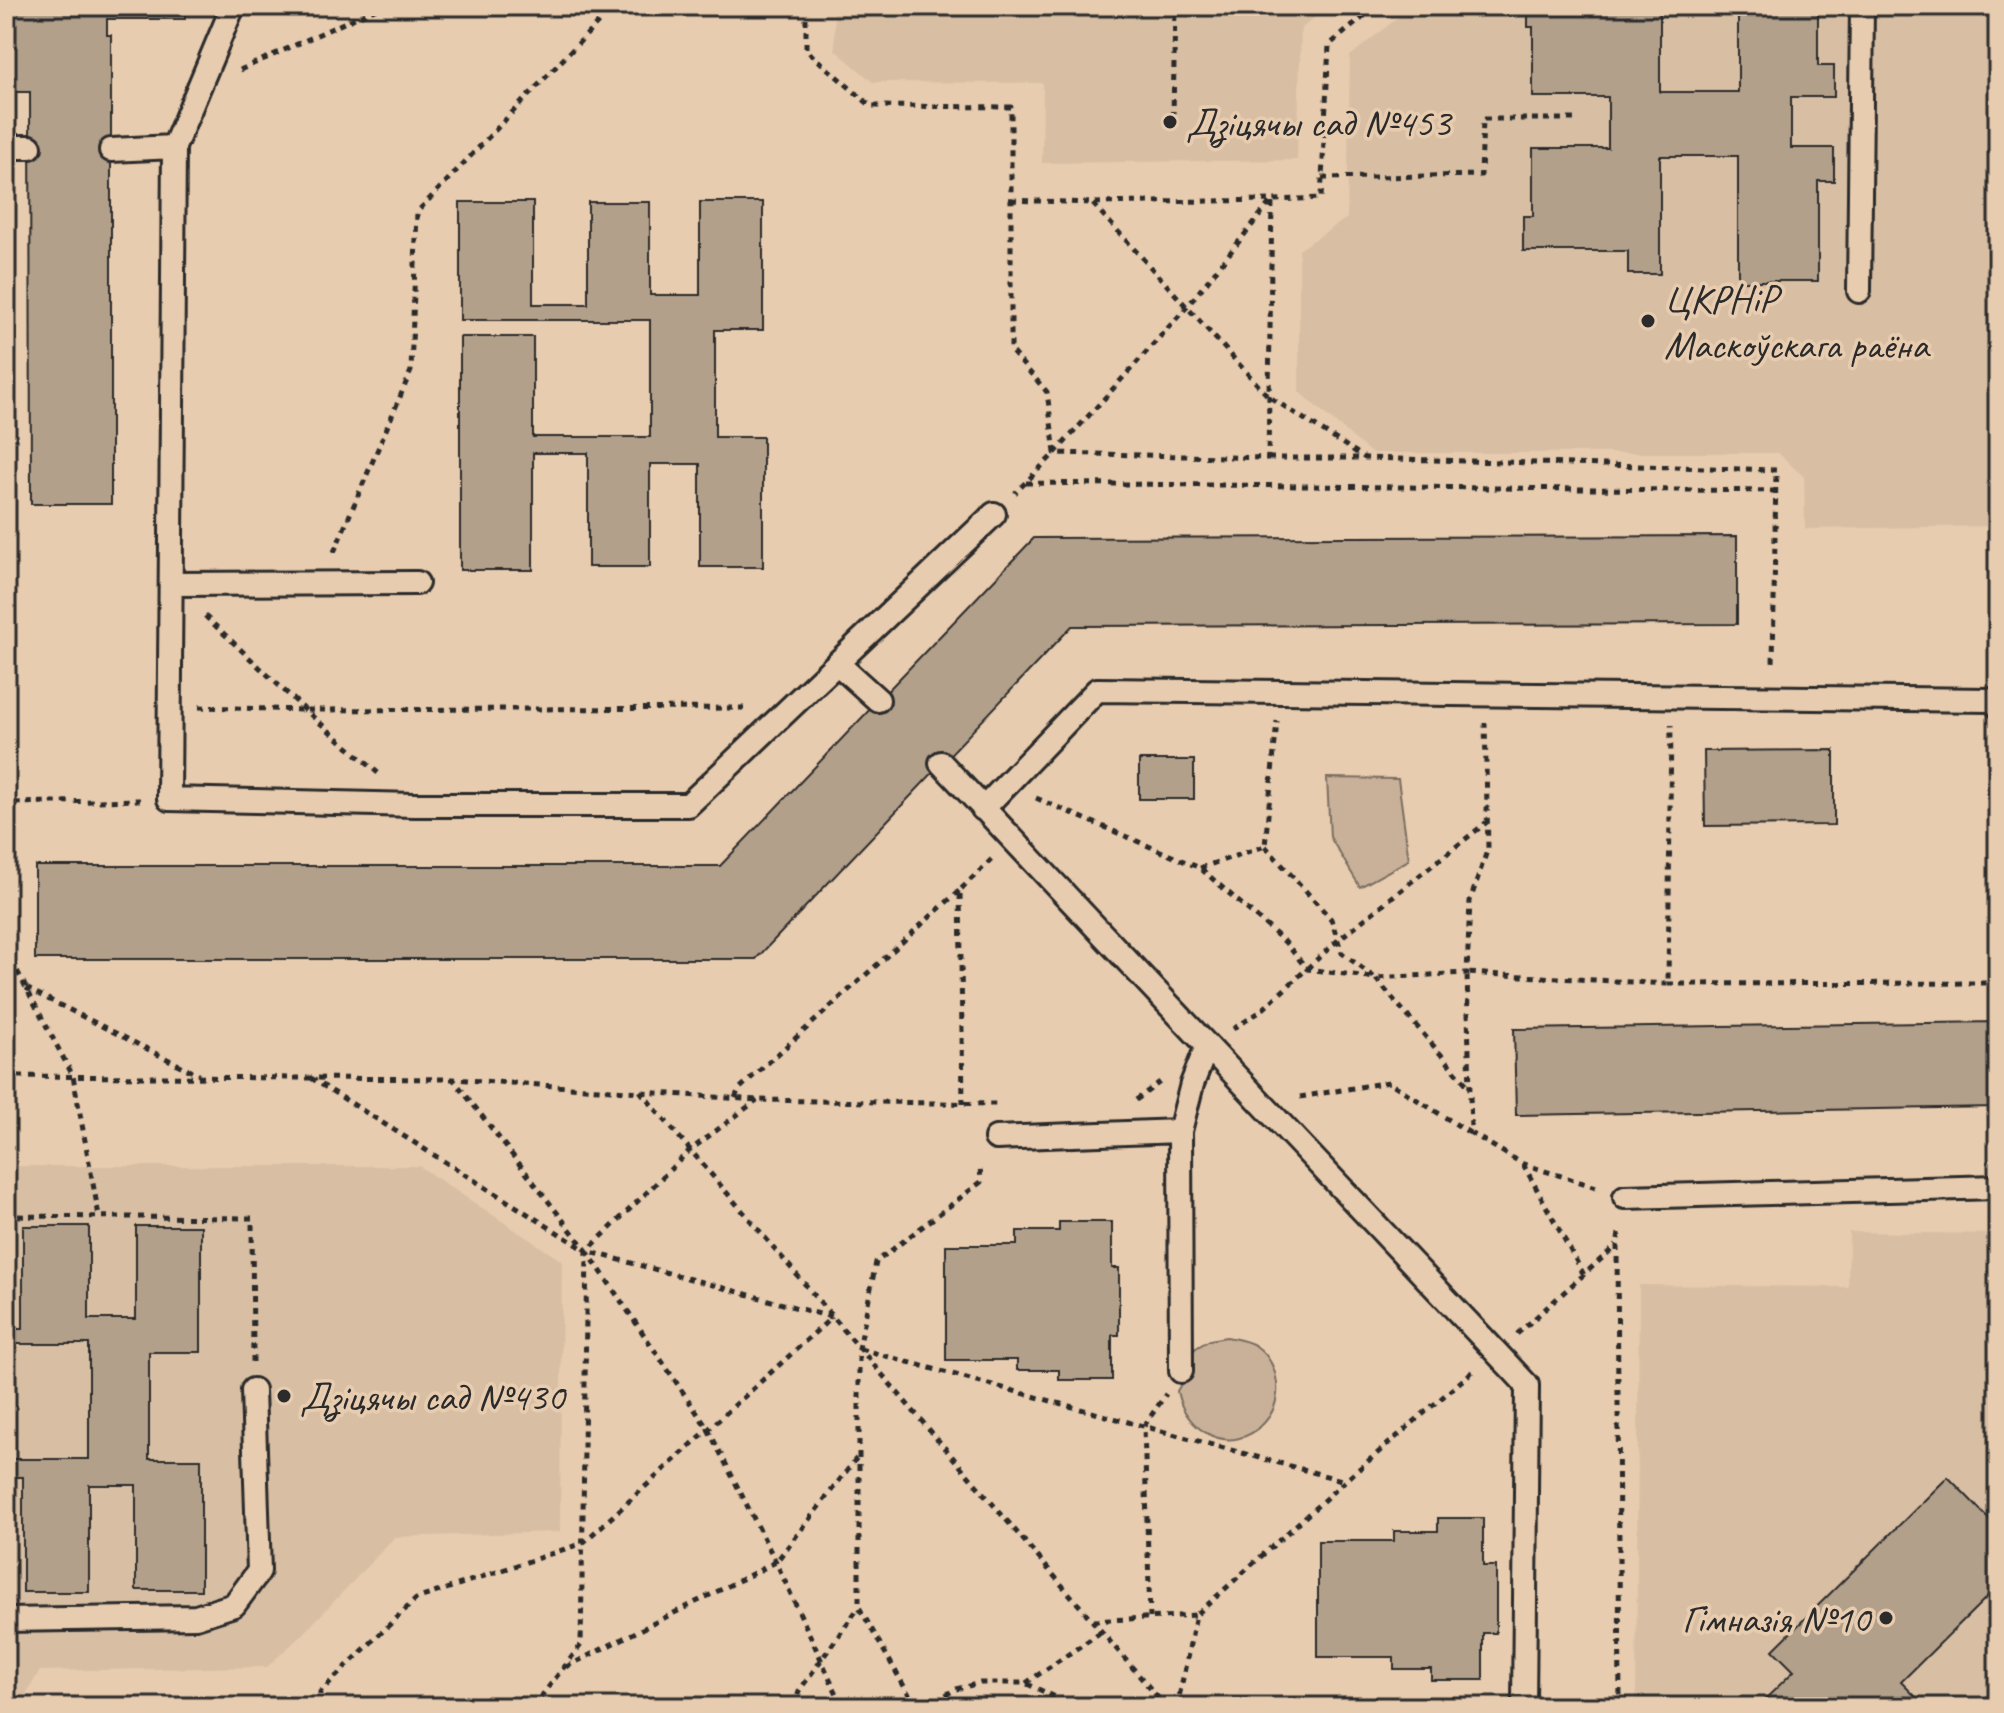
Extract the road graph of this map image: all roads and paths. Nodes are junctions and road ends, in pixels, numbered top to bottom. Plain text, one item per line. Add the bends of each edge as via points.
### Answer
1 (233, 6) edge
2 (381, 6) edge
3 (614, 6) edge
4 (806, 6) edge
5 (1175, 6) edge
6 (1377, 6) edge
7 (1862, 6) edge
8 (198, 89) junction
9 (1173, 117) dead end
10 (1578, 119) dead end
11 (6, 147) edge
12 (30, 147) dead end
13 (174, 147) junction
14 (111, 150) dead end
15 (1322, 178) junction
16 (1011, 200) junction
17 (1272, 200) junction
18 (1093, 203) junction
19 (1859, 291) dead end
20 (1186, 308) junction
21 (1268, 396) junction
22 (1055, 453) junction
23 (1268, 458) junction
24 (1365, 458) junction
25 (1026, 483) junction
26 (1776, 491) junction
27 (994, 514) joint
28 (321, 583) junction
29 (417, 583) dead end
30 (172, 584) junction
31 (837, 663) junction
32 (1280, 692) junction
33 (1484, 694) junction
34 (1672, 696) junction
35 (1772, 699) junction
36 (878, 700) dead end
37 (170, 706) junction
38 (1998, 706) edge
39 (790, 707) junction
40 (305, 710) junction
41 (941, 763) dead end
42 (1005, 785) junction
43 (169, 799) junction
44 (415, 805) junction
45 (983, 809) junction
46 (6, 810) edge
47 (1487, 822) junction
48 (1012, 840) junction
49 (1265, 846) junction
50 (1200, 868) junction
51 (960, 890) junction
52 (1338, 940) junction
53 (6, 950) edge
54 (1307, 969) junction
55 (1467, 973) junction
56 (1375, 978) junction
57 (1998, 983) edge
58 (1668, 984) junction
59 (25, 987) junction
60 (1207, 1046) junction
61 (6, 1076) edge
62 (73, 1076) junction
63 (204, 1077) junction
64 (311, 1078) junction
65 (453, 1079) junction
66 (1162, 1080) dead end
67 (1470, 1087) junction
68 (640, 1091) junction
69 (735, 1098) junction
70 (758, 1100) junction
71 (963, 1104) junction
72 (980, 1104) junction
73 (1010, 1104) dead end
74 (1261, 1104) junction
75 (1128, 1106) dead end
76 (980, 1119) dead end
77 (1180, 1131) junction
78 (1471, 1133) junction
79 (988, 1144) joint
80 (689, 1151) junction
81 (1523, 1164) junction
82 (1998, 1187) edge
83 (1625, 1197) junction
84 (6, 1216) edge
85 (99, 1216) junction
86 (1617, 1245) junction
87 (587, 1251) junction
88 (1584, 1275) junction
89 (832, 1317) junction
90 (1514, 1337) dead end
91 (859, 1349) junction
92 (1496, 1352) junction
93 (1181, 1371) joint
94 (253, 1390) joint
95 (1144, 1426) junction
96 (708, 1429) junction
97 (859, 1454) junction
98 (1345, 1481) junction
99 (583, 1543) junction
100 (776, 1562) junction
101 (859, 1607) junction
102 (1196, 1615) junction
103 (1150, 1618) junction
104 (6, 1620) edge
105 (1093, 1621) junction
106 (1101, 1632) junction
107 (821, 1661) junction
108 (563, 1669) junction
109 (1025, 1683) junction
110 (320, 1707) edge
111 (533, 1707) edge
112 (795, 1707) edge
113 (843, 1707) edge
114 (916, 1707) edge
115 (925, 1707) edge
116 (1077, 1707) edge
117 (1166, 1707) edge
118 (1177, 1707) edge
119 (1524, 1707) edge
120 (1620, 1707) edge

1 - 8 lane
2 - 8 path
3 - 28 path via 417,212 411,371
4 - 16 path via 806,50 871,106 1011,107
5 - 9 path
6 - 15 path via 1329,45
7 - 19 lane
8 - 13 lane
10 - 15 path via 1483,119 1481,175
11 - 12 lane
13 - 14 lane
13 - 30 lane
15 - 17 path via 1321,198
16 - 18 path
16 - 22 path via 1011,351 1047,392
17 - 18 path
17 - 20 path
17 - 21 path
18 - 20 path
20 - 21 path
20 - 22 path
21 - 23 path
21 - 24 path
22 - 23 path
22 - 25 path
23 - 24 path
24 - 26 path via 1776,470
25 - 26 path
25 - 27 path
26 - 35 path
27 - 31 lane
28 - 29 lane
28 - 30 lane
30 - 37 lane
30 - 40 path
31 - 36 lane
31 - 39 lane
32 - 33 lane
32 - 42 lane via 1097,690
32 - 49 path
33 - 34 lane
33 - 47 path
34 - 35 lane
34 - 58 path
35 - 38 lane via 1992,700
37 - 40 path
37 - 43 lane
39 - 40 path
39 - 44 lane via 688,805
40 - 44 path
41 - 45 lane
42 - 45 lane
42 - 50 path
43 - 44 lane
43 - 46 path via 12,803
45 - 48 lane
47 - 52 path
47 - 55 path via 1488,848 1470,901
48 - 51 path
48 - 60 lane
49 - 50 path
49 - 52 path via 1331,919
50 - 54 path via 1285,942
51 - 69 path
51 - 71 path
52 - 54 path
52 - 56 path via 1342,953
53 - 59 path
54 - 56 path
54 - 60 path via 1261,1011
55 - 56 path
55 - 58 path
55 - 67 path
56 - 67 path
57 - 58 path
59 - 62 path
59 - 63 path
60 - 74 lane
60 - 77 lane
61 - 62 path
62 - 63 path
62 - 85 path
63 - 64 path
64 - 65 path
64 - 87 path
65 - 68 path
65 - 87 path
66 - 75 path
67 - 78 path
68 - 69 path
68 - 80 path
69 - 70 path
70 - 71 path
70 - 80 path
71 - 72 path
72 - 73 path
72 - 76 path
74 - 78 path via 1389,1082
74 - 92 lane
77 - 79 lane
77 - 93 lane
78 - 81 path
79 - 91 path via 981,1182 876,1262
80 - 87 path
80 - 89 path
81 - 83 path
81 - 88 path
82 - 83 lane
83 - 86 path
84 - 85 path
85 - 94 path via 252,1218
86 - 88 path
86 - 120 path
87 - 89 path
87 - 96 path
87 - 99 path
88 - 90 path
89 - 91 path
89 - 96 path
91 - 95 path
91 - 97 path
91 - 105 path
92 - 98 path
92 - 119 lane via 1527,1385
93 - 95 path
94 - 104 lane via 259,1571 234,1605 196,1617
95 - 98 path
95 - 103 path
96 - 99 path
96 - 100 path
97 - 100 path
97 - 101 path
98 - 102 path
99 - 108 path via 581,1645
99 - 110 path via 416,1599 320,1692
100 - 107 path
100 - 108 path
101 - 107 path
101 - 114 path
102 - 103 path
102 - 118 path
103 - 105 path
105 - 106 path
106 - 109 path
106 - 117 path
107 - 112 path via 799,1691
107 - 113 path
108 - 111 path
109 - 115 path via 980,1683 956,1689
109 - 116 path

